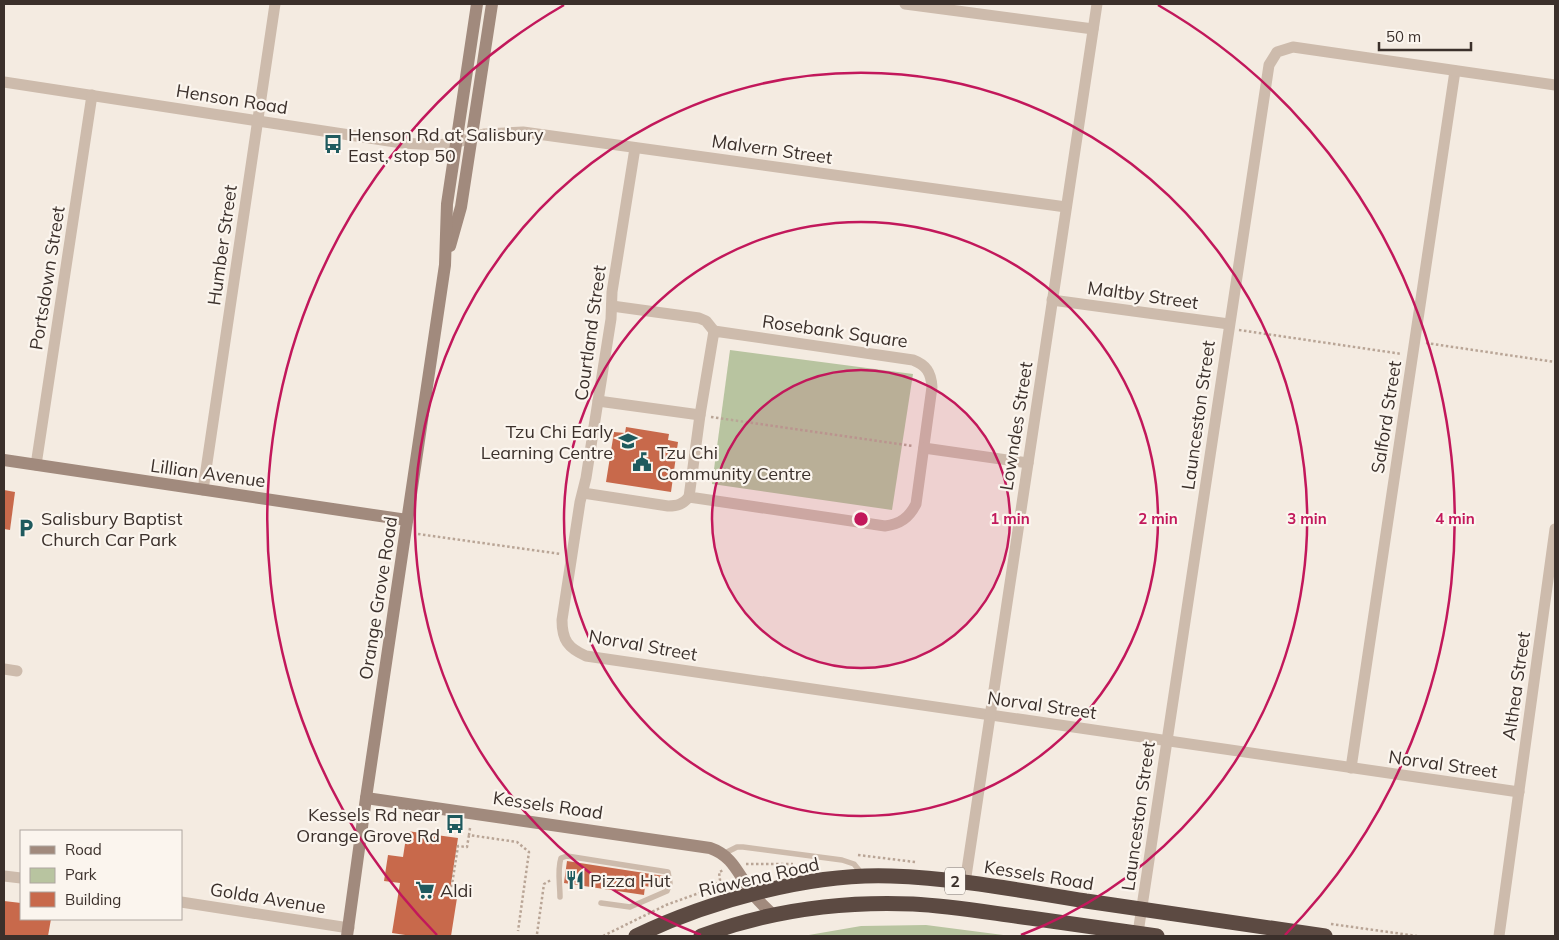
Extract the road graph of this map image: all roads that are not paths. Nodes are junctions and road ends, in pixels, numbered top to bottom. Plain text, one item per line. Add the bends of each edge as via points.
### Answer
1 (275, 4) edge
2 (477, 4) edge
3 (492, 4) edge
4 (905, 4) edge
5 (1097, 4) edge
6 (1093, 29) junction
7 (1455, 71) junction
8 (4, 82) edge
9 (1555, 85) edge
10 (92, 95) junction
11 (258, 120) junction
12 (473, 138) junction
13 (455, 143) junction
14 (635, 148) junction
15 (1066, 206) junction
16 (445, 265) junction
17 (1052, 300) junction
18 (612, 306) junction
19 (1229, 324) junction
20 (714, 331) junction
21 (598, 401) junction
22 (700, 415) junction
23 (924, 448) junction
24 (4, 460) edge
25 (1028, 463) junction
26 (36, 465) junction
27 (203, 490) junction
28 (583, 492) junction
29 (689, 497) junction
30 (406, 526) junction
31 (1555, 529) edge
32 (566, 642) joint
33 (4, 669) edge
34 (17, 671) dead end
35 (990, 715) junction
36 (1167, 741) junction
37 (1350, 768) junction
38 (1519, 792) junction
39 (366, 798) junction
40 (723, 854) junction
41 (4, 876) edge
42 (864, 876) junction
43 (20, 878) edge
44 (965, 883) junction
45 (753, 894) junction
46 (560, 897) dead end
47 (182, 902) edge
48 (601, 903) dead end
49 (1142, 909) junction
50 (773, 915) junction
51 (348, 932) edge
52 (1137, 935) edge
53 (636, 936) edge
54 (701, 936) edge
55 (1157, 936) edge
56 (1325, 936) edge
57 (1499, 936) edge

1 - 11 street, Humber Street
2 - 13 main road, Orange Grove Road
3 - 12 main road, Orange Grove Road
4 - 6 street
5 - 6 street, Lowndes Street
6 - 15 street, Lowndes Street
7 - 9 street
7 - 19 street, Launceston Street via 1293,46 1277,52 1269,65
7 - 37 street, Salford Street
8 - 10 street, Henson Road
10 - 11 street, Henson Road
10 - 26 street, Portsdown Street
11 - 13 street, Henson Road via 402,143
11 - 27 street, Humber Street
12 - 13 street, Henson Road
12 - 14 street, Malvern Street via 490,133 523,132
12 - 16 main road, Orange Grove Road via 461,207
13 - 16 main road, Orange Grove Road via 447,204
14 - 15 street, Malvern Street
14 - 18 street, Courtland Street
15 - 17 street, Lowndes Street
16 - 30 main road, Orange Grove Road
17 - 19 street, Maltby Street
17 - 25 street, Lowndes Street
18 - 20 street, Rosebank Square via 699,318
18 - 21 street, Courtland Street
19 - 36 street, Launceston Street
20 - 22 street
20 - 23 street, Rosebank Square via 913,360 922,364 932,378
21 - 22 street
21 - 28 street, Courtland Street
22 - 29 street
23 - 25 street
23 - 29 street, Rosebank Square via 916,504 912,513 893,525
24 - 26 main road, Lillian Avenue
25 - 35 street, Lowndes Street
26 - 27 main road, Lillian Avenue
27 - 30 main road, Lillian Avenue
28 - 29 street via 668,506 677,506
28 - 32 street, Courtland Street via 562,620
30 - 39 main road, Orange Grove Road
31 - 38 street, Althea Street
32 - 35 street, Norval Street via 586,656
33 - 34 street
35 - 36 street, Norval Street
35 - 44 street, Lowndes Street
36 - 37 street, Norval Street
36 - 49 street, Launceston Street
37 - 38 street, Norval Street
38 - 57 street, Althea Street
39 - 40 main road, Kessels Road via 702,846
39 - 51 main road, Orange Grove Road
40 - 42 lane via 742,847 842,860 854,864
40 - 45 main road, Kessels Road via 736,867
41 - 43 street
42 - 44 highway, Kessels Road / 2
42 - 45 highway, Riawena Road / 2 via 799,884
44 - 49 highway, Kessels Road / 2
45 - 50 main road, Kessels Road
45 - 53 highway, Riawena Road / 2 via 704,908
46 - 48 lane via 558,867 561,858 567,856 668,872 670,883 667,891 630,907
47 - 51 street, Golda Avenue
49 - 52 street, Launceston Street
49 - 56 highway, Kessels Road / 2
50 - 52 highway, 2 via 839,906 913,904
50 - 54 highway, 2
52 - 55 highway, 2

